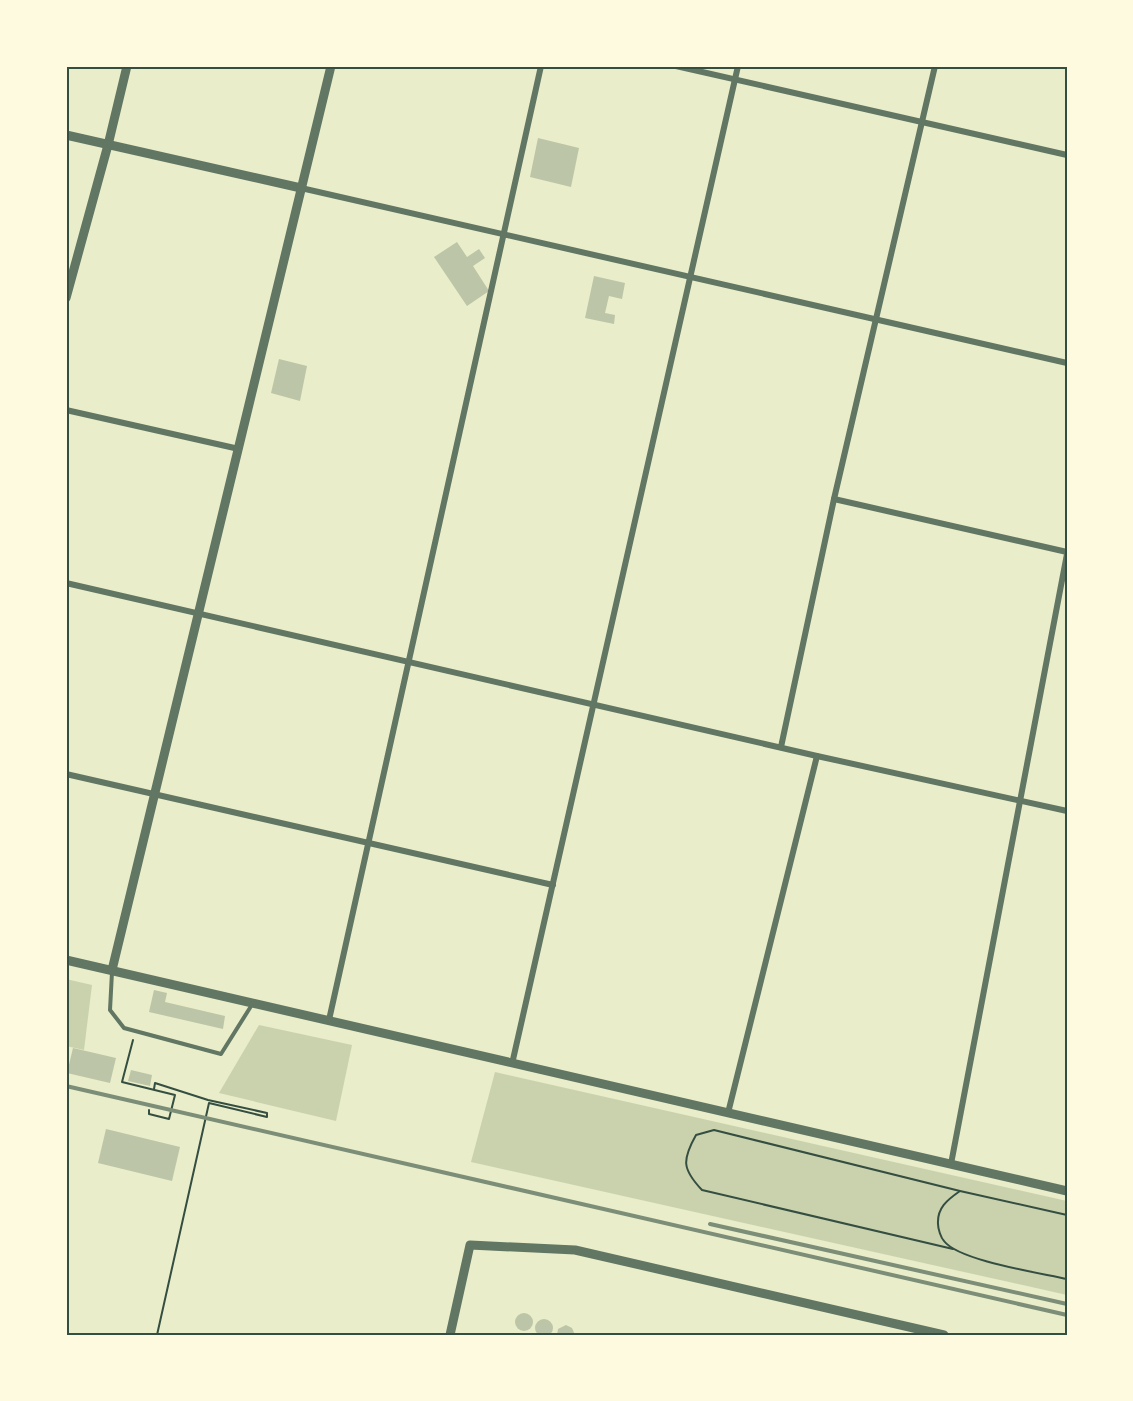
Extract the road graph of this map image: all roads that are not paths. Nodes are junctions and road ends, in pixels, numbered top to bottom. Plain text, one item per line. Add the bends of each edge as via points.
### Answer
1 (127, 66) edge
2 (331, 66) edge
3 (541, 66) edge
4 (676, 66) edge
5 (738, 66) edge
6 (935, 66) edge
7 (735, 79) junction
8 (922, 121) junction
9 (66, 135) edge
10 (108, 145) junction
11 (1067, 155) edge
12 (302, 188) junction
13 (503, 235) junction
14 (690, 277) junction
15 (66, 297) edge
16 (876, 320) junction
17 (1067, 363) edge
18 (66, 410) edge
19 (239, 449) junction
20 (834, 499) junction
21 (1067, 553) edge
22 (66, 583) edge
23 (199, 613) junction
24 (408, 661) junction
25 (594, 704) junction
26 (781, 747) junction
27 (817, 756) junction
28 (66, 774) edge
29 (155, 794) junction
30 (1020, 801) junction
31 (1067, 811) edge
32 (368, 843) junction
33 (553, 885) junction
34 (66, 960) edge
35 (112, 970) junction
36 (253, 1003) junction
37 (329, 1020) junction
38 (512, 1064) junction
39 (728, 1113) junction
40 (951, 1164) junction
41 (1067, 1191) edge
42 (450, 1335) edge
43 (944, 1335) edge

1 - 10 street
2 - 12 street
3 - 13 street
4 - 7 street
5 - 7 street
6 - 8 street
7 - 8 street
7 - 14 street
8 - 11 street
8 - 16 street
9 - 10 street
10 - 12 street
10 - 15 street
12 - 13 street
12 - 19 street
13 - 14 street
13 - 24 street
14 - 16 street
14 - 25 street
16 - 17 street
16 - 20 street
18 - 19 street
19 - 23 street
20 - 21 street
20 - 26 street
21 - 30 street
22 - 23 street
23 - 24 street
23 - 29 street
24 - 25 street
24 - 32 street
25 - 26 street
25 - 33 street
26 - 27 street
27 - 30 street
27 - 39 street
28 - 29 street
29 - 32 street
29 - 35 street
30 - 31 street
30 - 40 street
32 - 33 street
32 - 37 street
33 - 38 street
34 - 35 street
35 - 36 street
35 - 36 lane via 110,1010 124,1028 221,1054
36 - 37 street
37 - 38 street
38 - 39 street
39 - 40 street
40 - 41 street
42 - 43 street via 470,1245 575,1250

